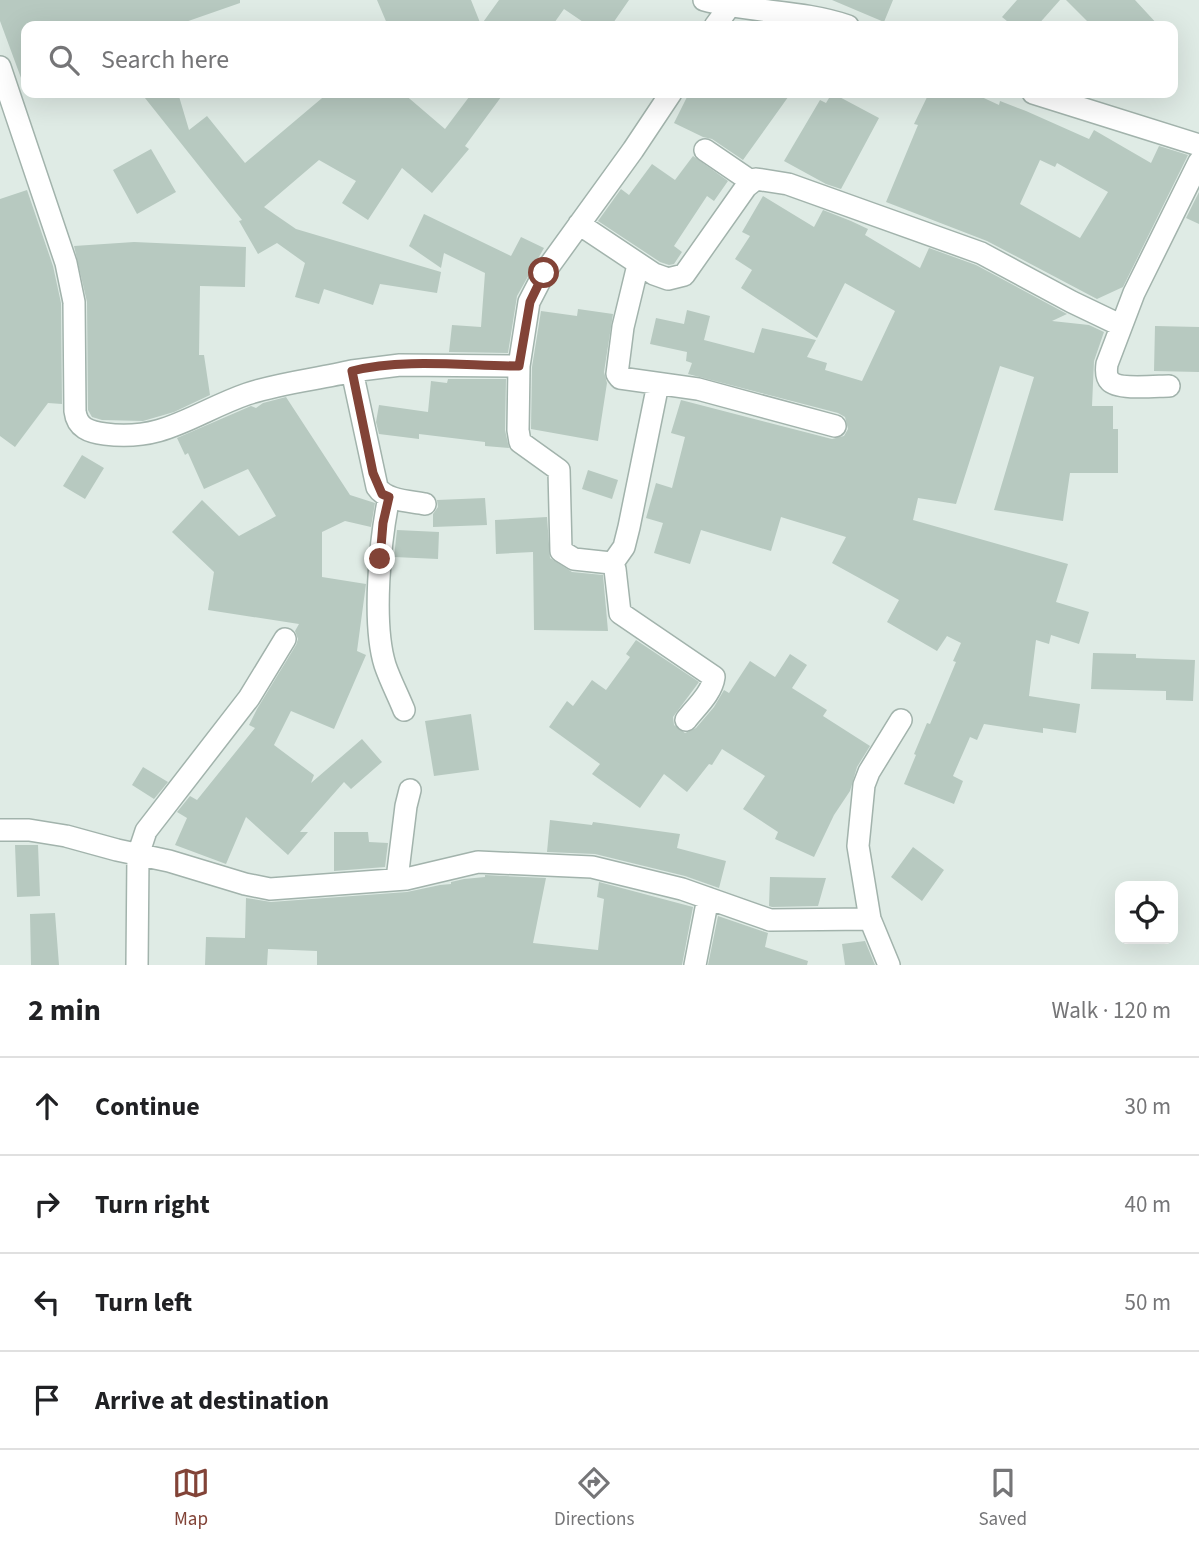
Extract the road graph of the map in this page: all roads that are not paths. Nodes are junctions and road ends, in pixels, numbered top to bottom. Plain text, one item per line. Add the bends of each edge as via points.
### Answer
1 (704, 0) edge
2 (729, 7) junction
3 (719, 21) edge
4 (826, 21) edge
5 (0, 67) edge
6 (668, 98) edge
7 (1048, 98) edge
8 (1199, 145) edge
9 (705, 150) dead end
10 (1199, 162) edge
11 (752, 182) junction
12 (579, 224) junction
13 (638, 265) junction
14 (1120, 325) junction
15 (519, 366) junction
16 (352, 371) junction
17 (658, 384) junction
18 (1169, 386) dead end
19 (835, 426) dead end
20 (389, 497) junction
21 (425, 504) dead end
22 (612, 564) junction
23 (285, 639) dead end
24 (404, 710) dead end
25 (686, 720) dead end
26 (901, 720) dead end
27 (410, 790) dead end
28 (0, 830) edge
29 (138, 855) junction
30 (397, 879) junction
31 (708, 898) junction
32 (870, 919) junction
33 (138, 965) edge
34 (695, 965) edge
35 (888, 965) edge

1 - 2 street
2 - 3 street
2 - 4 street
5 - 16 street via 66,263 74,302 75,411 82,427 104,434 142,435 168,429 248,394
6 - 12 street
7 - 8 street
9 - 11 street
10 - 14 street
11 - 13 street via 684,275 668,279
11 - 14 street via 764,179 788,184 981,253
12 - 13 street
12 - 15 street via 544,273 530,302
13 - 17 street via 617,374 628,381
14 - 18 street via 1107,365 1109,380 1122,386
15 - 16 street via 400,365
15 - 22 street via 520,442 561,475 561,551 574,559
16 - 20 street via 373,473 382,494
17 - 19 street via 698,389
17 - 22 street via 624,547
20 - 21 street
20 - 24 street via 380,559 380,638
22 - 25 street via 620,613 715,677
23 - 29 street via 249,698 146,831
26 - 32 street via 869,772 861,797 858,846
27 - 30 street
28 - 29 street via 66,836
29 - 30 street via 270,889
29 - 33 street
30 - 31 street via 478,862 592,867
31 - 32 street via 770,919
31 - 34 street
32 - 35 street

